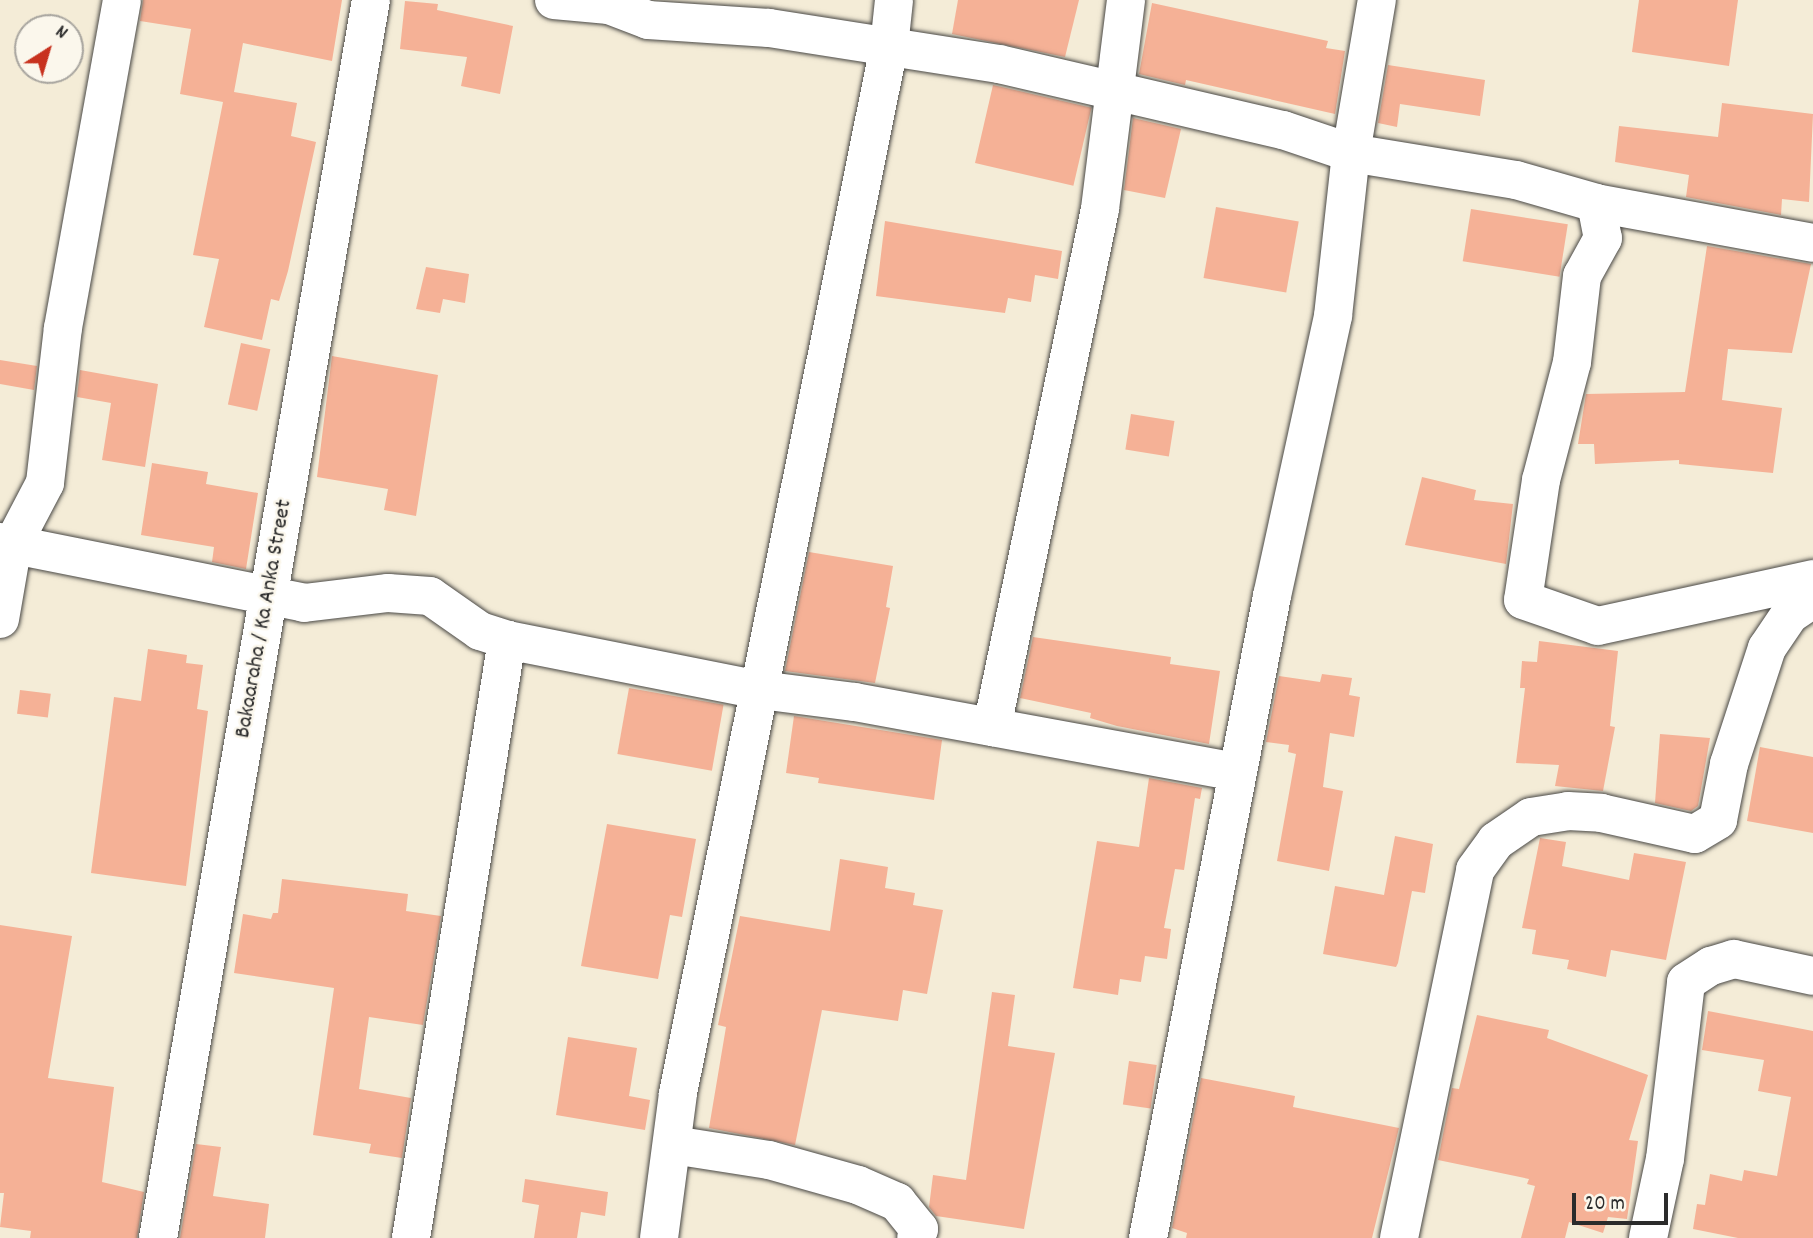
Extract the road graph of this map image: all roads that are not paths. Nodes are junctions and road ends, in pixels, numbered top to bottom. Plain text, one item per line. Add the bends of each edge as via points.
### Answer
1 (122, 0) edge
2 (371, 0) edge
3 (554, 0) edge
4 (894, 0) edge
5 (1126, 0) edge
6 (1377, 0) edge
7 (889, 47) junction
8 (1113, 90) junction
9 (1351, 153) junction
10 (1596, 203) junction
11 (1813, 243) edge
12 (7, 543) edge
13 (1813, 579) edge
14 (269, 597) junction
15 (1813, 599) edge
16 (0, 619) edge
17 (507, 640) junction
18 (760, 690) junction
19 (992, 727) junction
20 (1238, 772) junction
21 (1813, 976) edge
22 (673, 1145) junction
23 (158, 1238) edge
24 (411, 1238) edge
25 (659, 1238) edge
26 (916, 1238) edge
27 (1148, 1238) edge
28 (1399, 1238) edge
29 (1648, 1238) edge

1 - 12 street via 63,328 45,483
2 - 14 street, Bakaaraha / Ka Anka Street
3 - 7 street via 609,5 648,20 769,28
4 - 7 street
5 - 8 street
6 - 9 street
7 - 8 street via 999,64
7 - 18 street
8 - 9 street via 1283,130
8 - 19 street via 1100,209
9 - 10 street via 1516,180
9 - 20 street via 1334,316
10 - 11 street
10 - 13 street via 1603,238 1582,276 1572,362 1541,480 1523,600 1598,626
12 - 14 street
12 - 16 street
14 - 17 street via 304,603 388,593 430,596 480,631
14 - 23 street, Bakaaraha / Ka Anka Street
15 - 28 street via 1789,615 1767,648 1728,764 1718,820 1695,834 1601,813 1568,811 1531,817 1496,841 1475,870
17 - 18 street
17 - 24 street
18 - 19 street
18 - 22 street via 678,1093
19 - 20 street
20 - 27 street
21 - 29 street via 1734,959 1711,966 1686,982 1665,1159
22 - 25 street
22 - 26 street via 769,1160 858,1185 897,1202 919,1229

